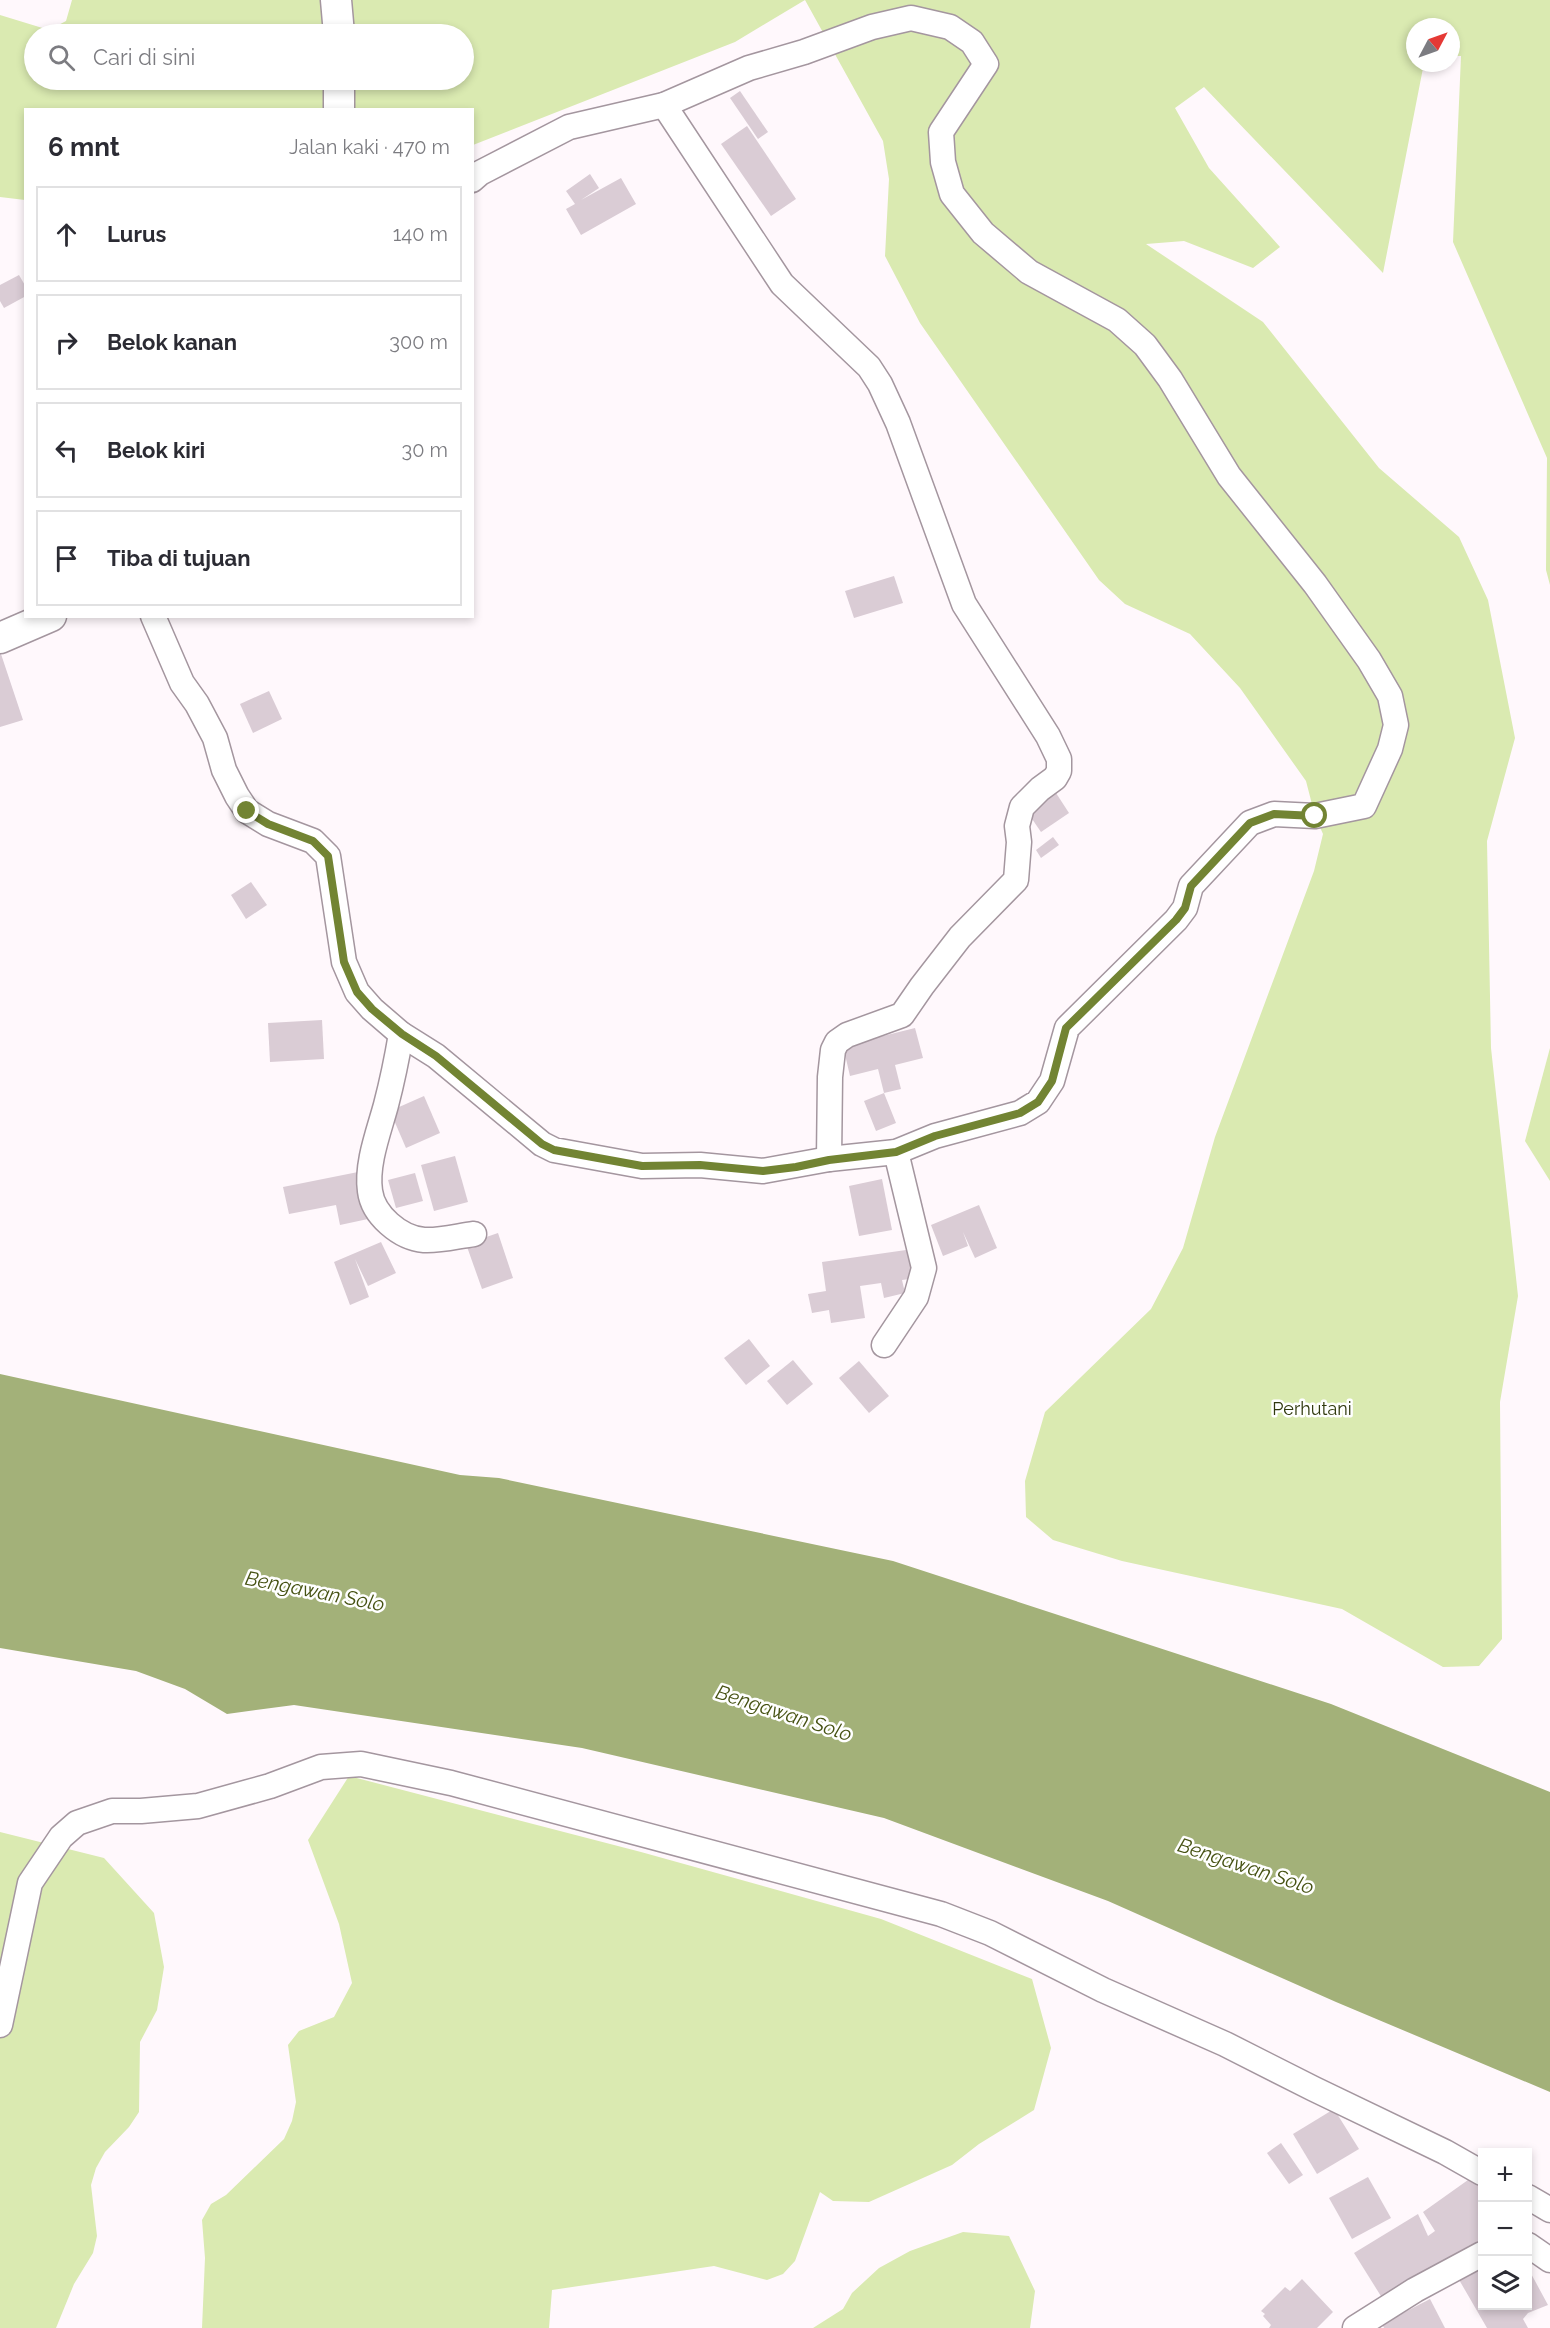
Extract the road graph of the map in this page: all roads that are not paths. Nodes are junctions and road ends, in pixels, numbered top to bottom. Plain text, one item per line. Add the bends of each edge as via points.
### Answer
1 (336, 0) edge
2 (338, 24) edge
3 (339, 90) edge
4 (664, 105) junction
5 (339, 108) edge
6 (474, 178) edge
7 (46, 618) edge
8 (154, 618) edge
9 (0, 638) edge
10 (402, 1034) junction
11 (896, 1152) junction
12 (829, 1160) junction
13 (474, 1234) dead end
14 (884, 1345) dead end
15 (0, 2025) edge
16 (1478, 2170) edge
17 (1532, 2200) edge
18 (1550, 2210) edge
19 (1532, 2249) edge
20 (1478, 2256) edge
21 (1550, 2260) edge
22 (1355, 2328) edge

1 - 2 street
3 - 5 street
4 - 6 street via 569,128
4 - 11 street via 749,68 911,18 950,27 972,42 986,64 941,132 943,162 952,194 983,233 1029,272 1117,320 1145,345 1229,476 1343,622 1390,696 1396,725 1390,749 1364,806 1315,816 1274,814 1250,823 1191,886 1185,908 1176,920 1066,1028 1052,1081 1038,1102 1020,1113 935,1136
4 - 12 street via 782,284 869,367 880,384 964,604 1048,735 1059,759 1055,778 1022,807 1017,826 1016,880 960,937 902,1015 846,1035 837,1042 830,1077
7 - 9 street
8 - 10 street via 247,811 268,824 313,841 328,856 344,962 357,992
10 - 12 street via 436,1056 532,1137 554,1150 642,1166 700,1165 763,1171
10 - 13 street via 373,1150 369,1189 372,1201 380,1215 400,1232 423,1240
11 - 12 street
11 - 14 street via 924,1268 916,1297
15 - 16 street via 30,1883 61,1837 77,1823 112,1811 198,1806 321,1767 361,1764 660,1837 941,1914 990,1933 1103,1990 1225,2044
17 - 18 street
19 - 21 street
20 - 22 street

